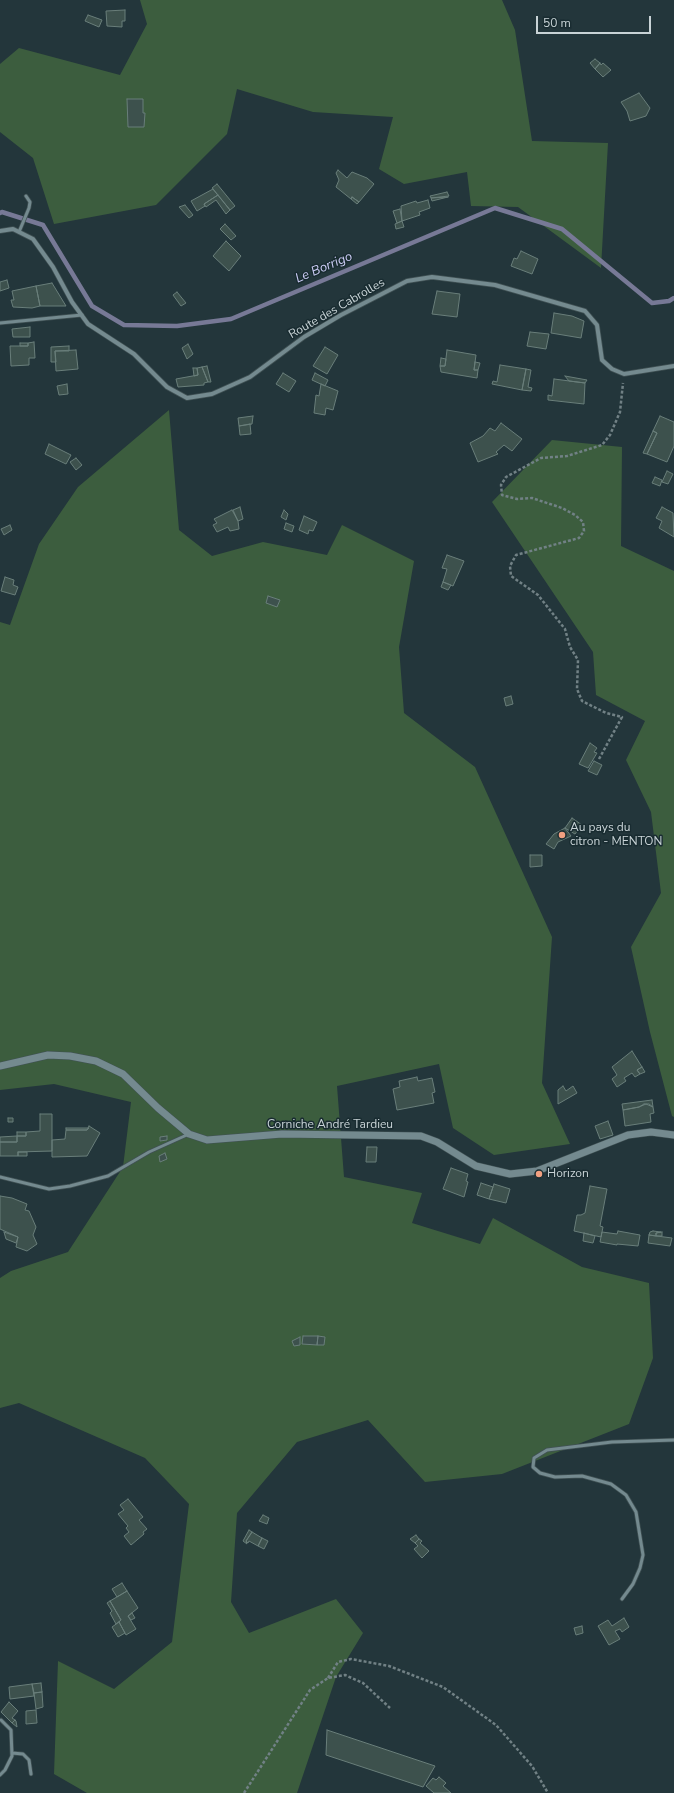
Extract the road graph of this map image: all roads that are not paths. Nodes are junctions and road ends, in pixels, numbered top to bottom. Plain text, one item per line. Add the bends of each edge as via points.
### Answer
1 (26, 196) dead end
2 (0, 231) edge
3 (19, 232) junction
4 (82, 315) junction
5 (0, 323) edge
6 (674, 366) edge
7 (0, 1066) edge
8 (189, 1134) junction
9 (674, 1135) edge
10 (0, 1177) edge
11 (674, 1440) edge
12 (622, 1599) dead end
13 (1, 1720) edge
14 (12, 1753) junction
15 (31, 1774) dead end
16 (0, 1775) edge

1 - 3 lane via 30,202 29,208
2 - 3 street via 13,229
3 - 4 street, Route des Cabrolles via 33,239
4 - 5 lane
4 - 6 street, Route des Cabrolles via 88,324 134,354 167,387 187,398 212,394 250,377 304,337 341,315 407,281 432,278 495,285 585,311 597,325 602,360 612,369 624,374
7 - 8 street, Corniche André Tardieu via 48,1056 70,1056 96,1061 123,1074
8 - 9 street, Corniche André Tardieu via 207,1140 282,1134 421,1136 437,1142 476,1166 510,1174 537,1171 628,1135 652,1132
8 - 10 lane via 108,1176 70,1186 49,1189
11 - 12 lane via 612,1442 547,1450 534,1458 533,1467 540,1473 555,1477 582,1476 611,1484 626,1495 636,1512 643,1555 633,1584
13 - 14 lane via 11,1730
14 - 15 lane via 23,1754 29,1760
14 - 16 lane

